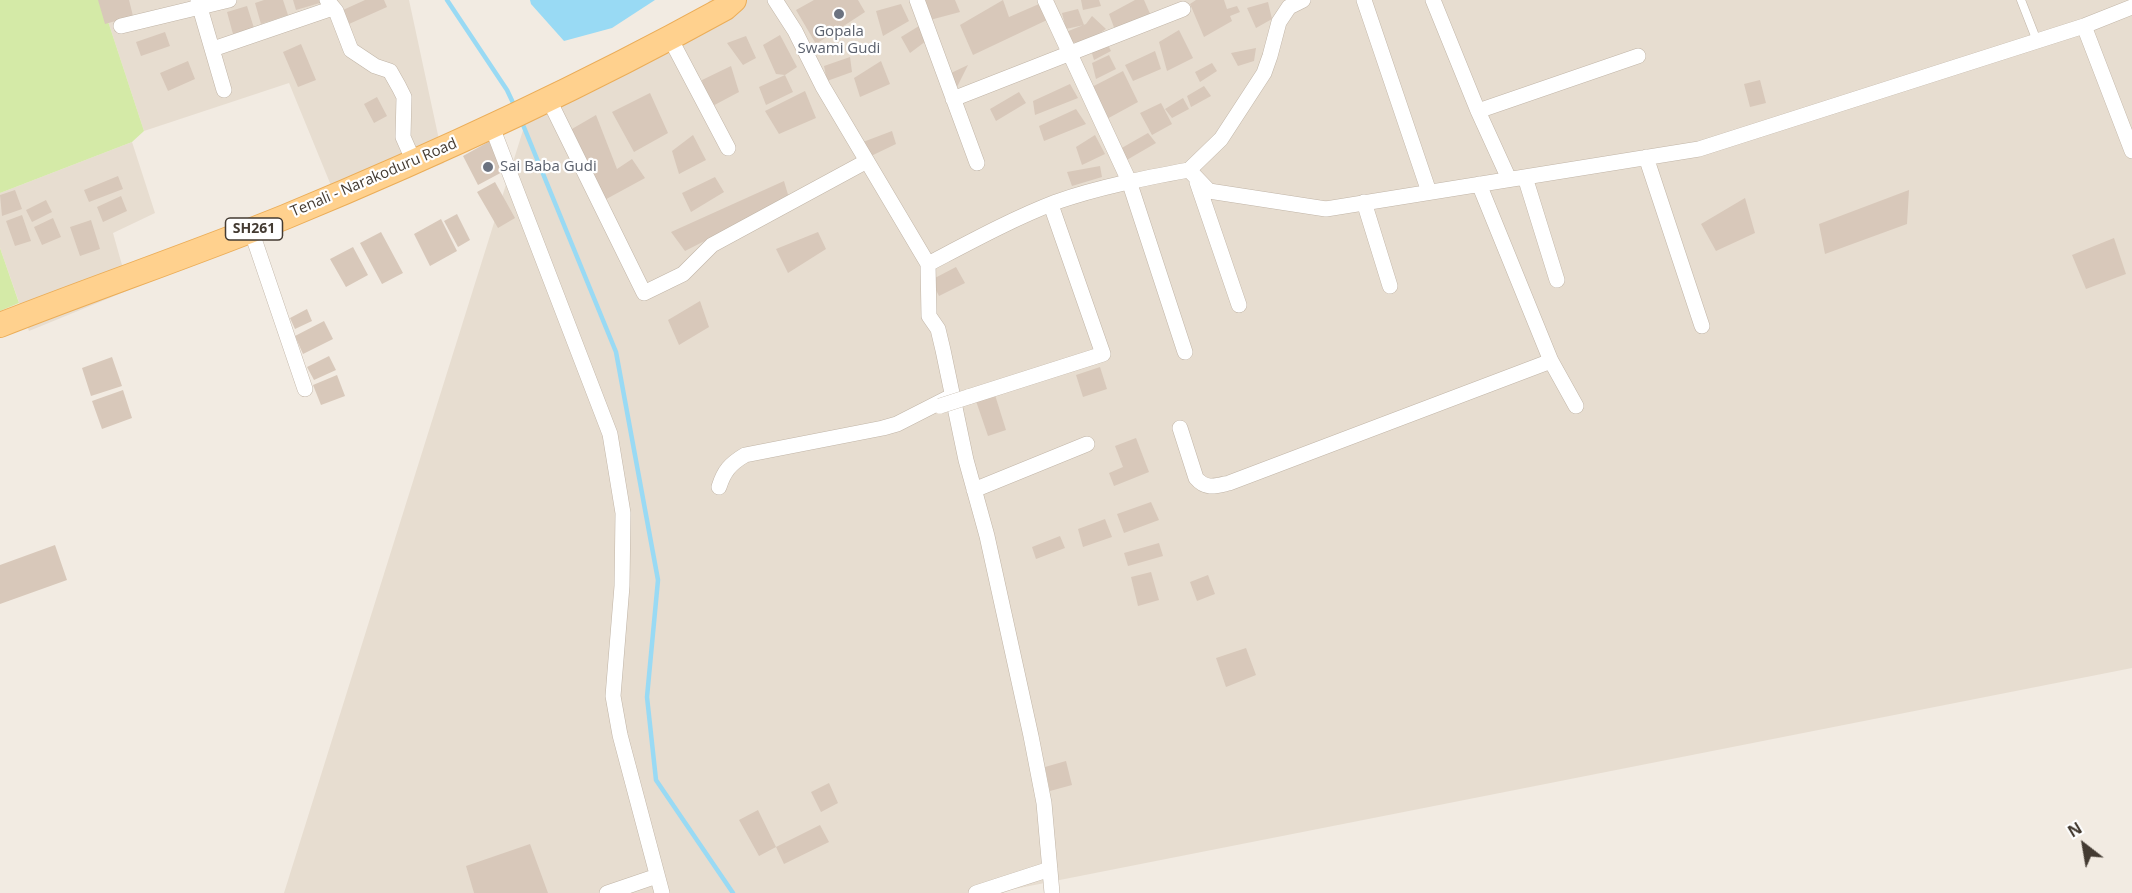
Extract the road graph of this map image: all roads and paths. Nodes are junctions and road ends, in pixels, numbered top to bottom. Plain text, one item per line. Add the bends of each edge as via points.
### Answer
1 (229, 0) edge
2 (734, 0) edge
3 (775, 0) edge
4 (917, 0) edge
5 (1045, 0) edge
6 (1303, 0) edge
7 (1364, 0) edge
8 (1433, 0) edge
9 (2021, 0) edge
10 (1287, 3) edge
11 (199, 4) edge
12 (330, 4) edge
13 (2132, 7) edge
14 (1184, 9) dead end
15 (121, 26) dead end
16 (2084, 26) junction
17 (670, 38) junction
18 (2037, 41) junction
19 (213, 49) junction
20 (1069, 52) junction
21 (1638, 56) dead end
22 (224, 90) dead end
23 (953, 99) junction
24 (541, 104) junction
25 (1478, 111) junction
26 (498, 124) junction
27 (728, 148) dead end
28 (2132, 151) edge
29 (1646, 157) junction
30 (867, 161) junction
31 (414, 162) junction
32 (977, 164) dead end
33 (1192, 173) junction
34 (1525, 177) junction
35 (1509, 179) junction
36 (1129, 181) junction
37 (1479, 184) junction
38 (1429, 192) junction
39 (1364, 202) junction
40 (1051, 205) junction
41 (251, 230) junction
42 (928, 264) junction
43 (1557, 280) dead end
44 (1390, 286) dead end
45 (1239, 304) dead end
46 (0, 326) edge
47 (1702, 326) dead end
48 (1185, 352) dead end
49 (1551, 361) junction
50 (305, 389) dead end
51 (960, 396) junction
52 (1576, 406) dead end
53 (923, 411) junction
54 (1180, 428) dead end
55 (1087, 444) dead end
56 (718, 487) dead end
57 (974, 490) junction
58 (1050, 869) junction
59 (657, 876) junction
60 (607, 893) edge
61 (662, 893) edge
62 (976, 893) edge
63 (1052, 893) edge

1 - 11 street
2 - 17 main road, Tenali - Narakoduru Road / SH261
3 - 30 street
4 - 23 street
5 - 20 street
6 - 10 street
7 - 38 street
8 - 25 street
9 - 18 lane
10 - 33 street via 1264,74 1221,139
11 - 15 street
11 - 19 street
12 - 19 street
12 - 31 street via 351,50 390,71 404,96 403,137
13 - 16 street
14 - 20 street
16 - 18 street
16 - 28 street
17 - 24 main road, Tenali - Narakoduru Road / SH261
17 - 27 street
18 - 29 street via 1699,149
19 - 22 street
20 - 23 street
20 - 36 street
21 - 25 street
23 - 32 street
24 - 26 main road, Tenali - Narakoduru Road / SH261
24 - 30 street via 644,293 683,274 712,245
25 - 35 street
26 - 31 main road, Tenali - Narakoduru Road / SH261
26 - 59 street via 610,434 622,513 622,586 613,696
29 - 34 street
29 - 47 street
30 - 42 street
31 - 41 main road, Tenali - Narakoduru Road / SH261
33 - 36 street
33 - 39 street via 1209,191 1326,209
33 - 45 street
34 - 35 street
34 - 43 street
35 - 37 street
36 - 40 street
36 - 48 street
37 - 38 street
37 - 49 street
38 - 39 street
39 - 44 street
40 - 42 street
40 - 51 street via 1103,354
41 - 46 main road, Tenali - Narakoduru Road / SH261
41 - 50 street
42 - 51 street via 929,316 938,329
49 - 52 street
49 - 54 street via 1215,486 1207,487 1196,478
51 - 53 street
51 - 53 street, bridge
51 - 57 street
53 - 56 street via 883,428 745,455 731,463
55 - 57 street
57 - 58 street via 1031,736 1044,803
58 - 62 street
58 - 63 street
59 - 60 street
59 - 61 street

